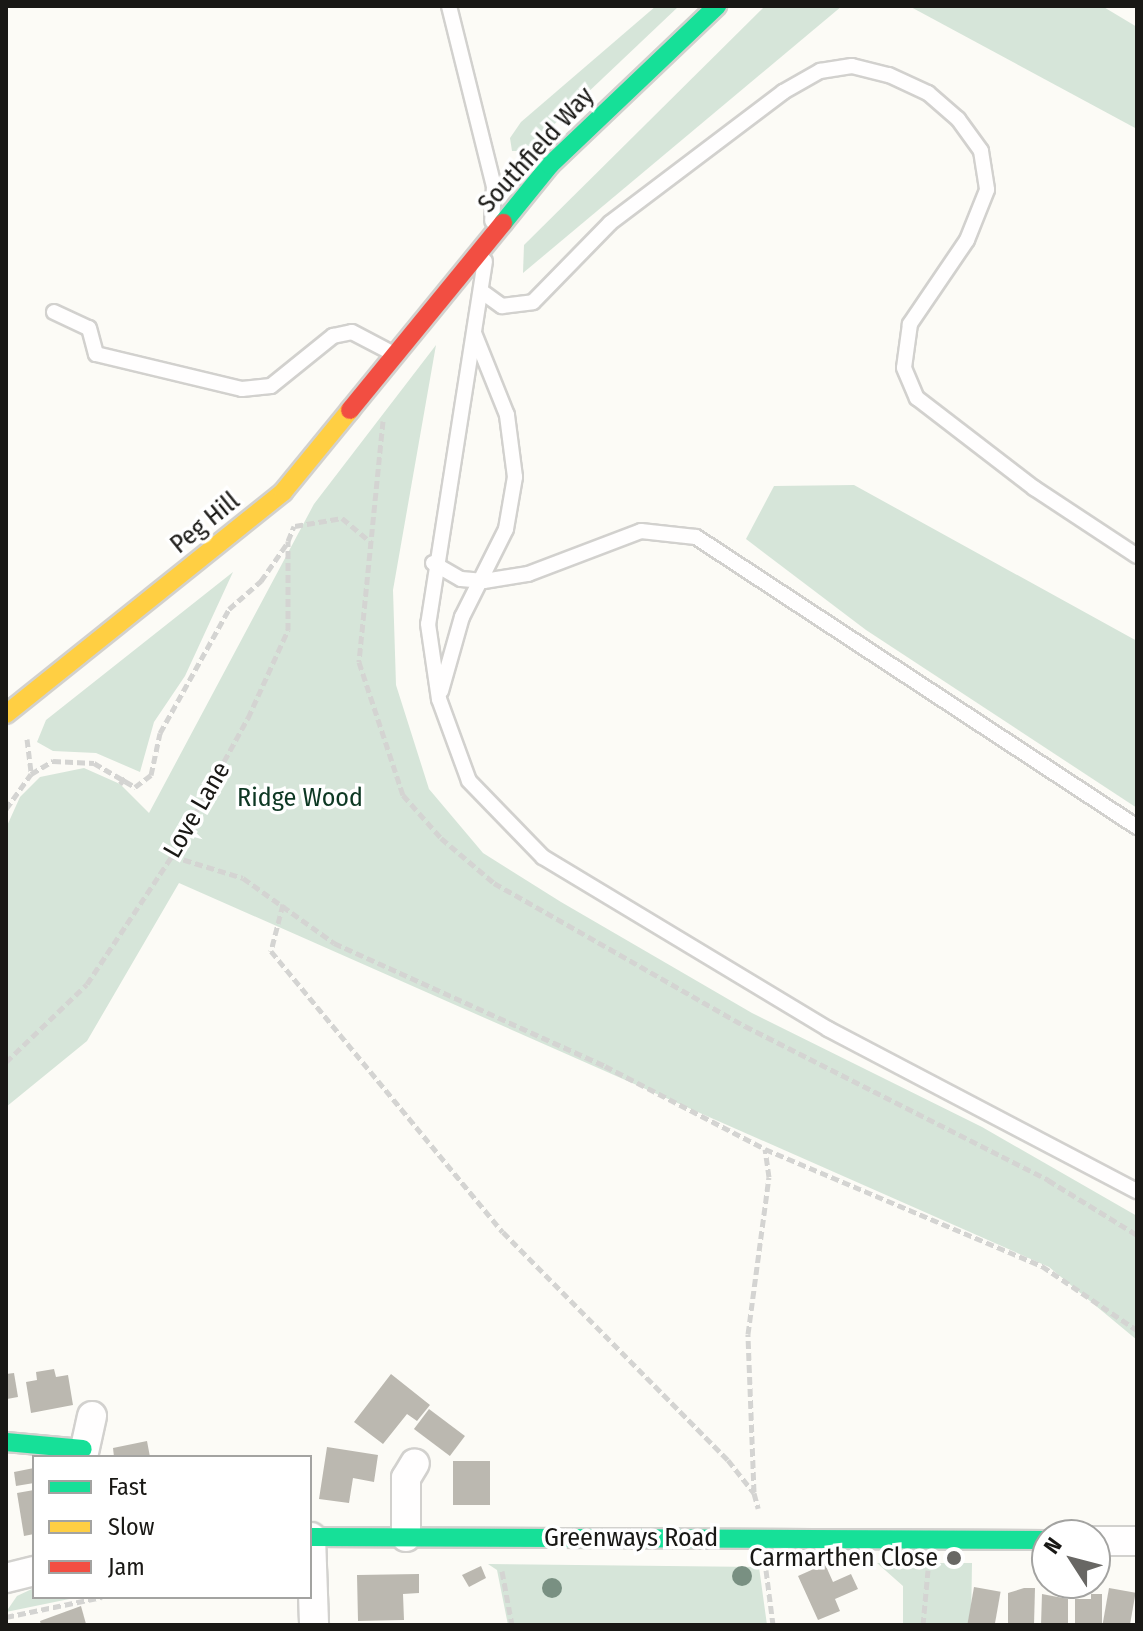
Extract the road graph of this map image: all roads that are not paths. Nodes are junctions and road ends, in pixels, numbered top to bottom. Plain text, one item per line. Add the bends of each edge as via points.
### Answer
1 (449, 6) edge
2 (717, 6) edge
3 (488, 241) junction
4 (481, 291) junction
5 (54, 312) dead end
6 (474, 333) junction
7 (401, 349) junction
8 (1137, 556) edge
9 (433, 563) junction
10 (484, 581) junction
11 (439, 699) junction
12 (6, 714) edge
13 (1137, 827) edge
14 (1137, 1191) edge
15 (92, 1416) dead end
16 (6, 1442) edge
17 (83, 1453) edge
18 (415, 1463) dead end
19 (312, 1537) edge
20 (406, 1537) junction
21 (1031, 1540) edge
22 (1111, 1541) edge
23 (1137, 1541) edge
24 (312, 1566) edge
25 (32, 1572) edge
26 (6, 1578) edge
27 (314, 1625) edge

1 - 3 lane via 494,186
2 - 3 main road, Southfield Way via 575,139
3 - 4 lane
3 - 7 main road, Southfield Way
4 - 6 lane
4 - 8 lane via 502,306 533,302 610,223 820,71 852,66 889,75 928,93 958,119 981,151 987,190 967,240 910,324 904,368 917,398 1034,488
5 - 7 lane via 89,328 96,354 242,389 271,386 333,336 352,332
6 - 9 lane
6 - 10 lane via 507,415 515,477 506,529
7 - 12 main road, Peg Hill via 255,518
9 - 10 lane via 461,579
9 - 11 lane via 428,624
10 - 11 lane via 462,617
10 - 13 lane via 528,574 641,531 696,537
11 - 14 lane via 469,781 543,857 828,1029
15 - 17 street
16 - 17 main road
18 - 20 street via 406,1478
19 - 20 main road, Greenways Road
20 - 21 main road, Greenways Road
22 - 23 street
24 - 27 street
25 - 26 street

